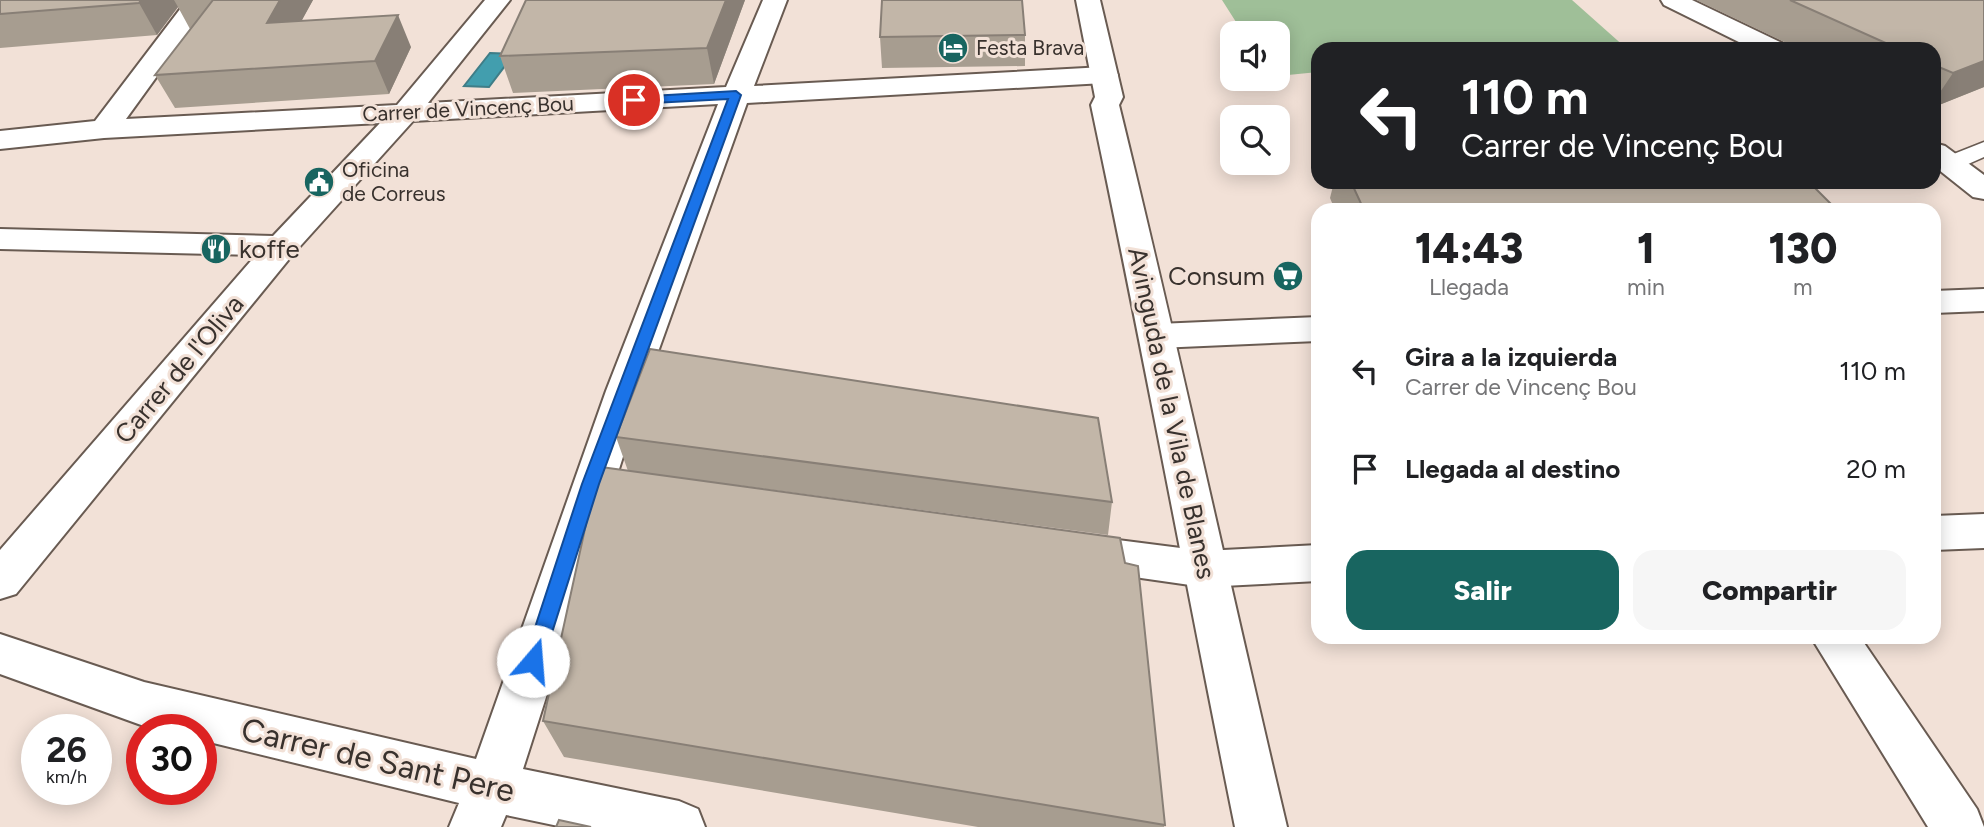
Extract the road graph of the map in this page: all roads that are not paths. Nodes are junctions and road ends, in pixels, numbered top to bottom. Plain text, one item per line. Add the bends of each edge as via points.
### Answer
1 (200, 0) edge
2 (498, 0) edge
3 (775, 0) edge
4 (1088, 0) edge
5 (1673, 0) edge
6 (1759, 42) edge
7 (1104, 75) junction
8 (736, 95) junction
9 (405, 113) junction
10 (104, 129) junction
11 (0, 140) edge
12 (1984, 149) edge
13 (1941, 158) edge
14 (1984, 190) edge
15 (0, 239) edge
16 (282, 246) junction
17 (1984, 300) edge
18 (1941, 302) edge
19 (1311, 329) edge
20 (1158, 336) junction
21 (591, 484) junction
22 (632, 490) edge
23 (1984, 531) edge
24 (1941, 533) edge
25 (1040, 547) edge
26 (1311, 563) edge
27 (1204, 569) junction
28 (0, 581) edge
29 (1840, 644) edge
30 (0, 654) edge
31 (483, 807) edge
32 (679, 827) edge
33 (1261, 827) edge
34 (1958, 827) edge

1 - 10 street
2 - 9 street, Carrer de l'Oliva
3 - 8 street
4 - 7 street, Avinguda de la Vila de Blanes
5 - 6 street
7 - 8 street, Carrer de Vincenç Bou
7 - 20 street, Avinguda de la Vila de Blanes via 1109,97 1105,105
8 - 9 street, Carrer de Vincenç Bou
8 - 21 street
9 - 10 street, Carrer de Vincenç Bou
9 - 16 street, Carrer de l'Oliva
10 - 11 street, Carrer de Vincenç Bou
12 - 13 lane
13 - 14 street
15 - 16 street
16 - 28 street, Carrer de l'Oliva
17 - 18 street
19 - 20 street
20 - 27 street, Avinguda de la Vila de Blanes
21 - 22 street
21 - 31 street
23 - 24 street
25 - 27 street
26 - 27 street
27 - 33 street, Avinguda de la Vila de Blanes
29 - 34 street
30 - 31 street, Carrer de Sant Pere via 144,704
31 - 32 street, Carrer de Sant Pere

